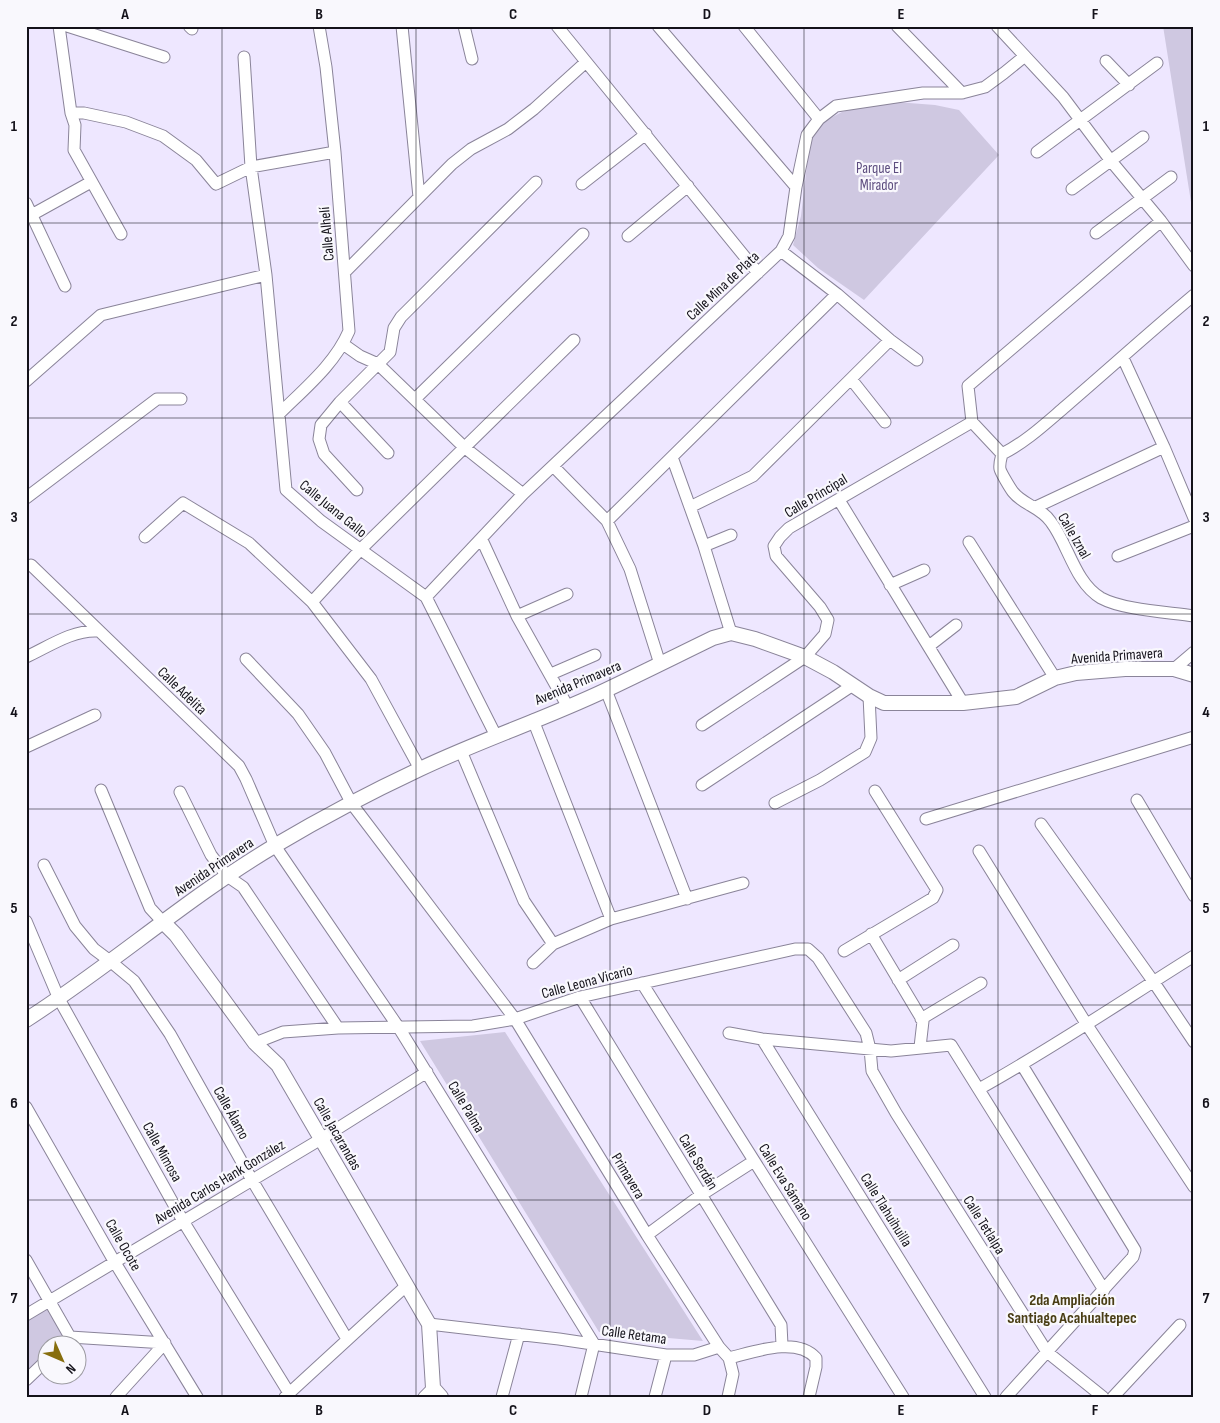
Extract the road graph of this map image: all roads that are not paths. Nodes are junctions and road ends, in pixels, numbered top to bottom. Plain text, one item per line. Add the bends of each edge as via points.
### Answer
1 (59, 26) edge
2 (67, 26) edge
3 (319, 26) edge
4 (402, 26) edge
5 (464, 26) edge
6 (557, 26) edge
7 (658, 26) edge
8 (744, 26) edge
9 (897, 26) edge
10 (997, 26) edge
11 (1025, 56) junction
12 (164, 57) dead end
13 (244, 57) dead end
14 (472, 59) dead end
15 (1106, 61) dead end
16 (586, 62) junction
17 (1158, 63) dead end
18 (944, 76) junction
19 (1129, 84) junction
20 (962, 92) junction
21 (923, 93) junction
22 (71, 113) junction
23 (819, 119) junction
24 (1081, 120) junction
25 (646, 134) junction
26 (1143, 137) dead end
27 (335, 152) junction
28 (1037, 152) dead end
29 (1111, 161) junction
30 (251, 167) junction
31 (1171, 177) dead end
32 (90, 182) junction
33 (536, 182) dead end
34 (582, 184) dead end
35 (688, 186) junction
36 (796, 187) junction
37 (1072, 189) dead end
38 (419, 197) junction
39 (1142, 198) junction
40 (26, 203) edge
41 (29, 216) edge
42 (1161, 221) junction
43 (1096, 233) dead end
44 (121, 234) dead end
45 (582, 234) dead end
46 (628, 236) dead end
47 (781, 251) junction
48 (1194, 266) edge
49 (345, 272) junction
50 (758, 273) junction
51 (266, 275) junction
52 (65, 286) dead end
53 (837, 294) junction
54 (1193, 298) edge
55 (574, 340) dead end
56 (890, 340) junction
57 (343, 344) junction
58 (1123, 358) junction
59 (917, 360) dead end
60 (378, 364) junction
61 (851, 379) junction
62 (26, 382) edge
63 (181, 399) dead end
64 (415, 399) junction
65 (340, 402) junction
66 (279, 414) junction
67 (886, 422) dead end
68 (972, 422) junction
69 (464, 447) junction
70 (1164, 448) junction
71 (388, 453) dead end
72 (1002, 454) junction
73 (672, 457) junction
74 (553, 466) junction
75 (357, 490) dead end
76 (523, 494) junction
77 (26, 498) edge
78 (838, 500) junction
79 (690, 507) junction
80 (1036, 507) junction
81 (1194, 518) edge
82 (607, 521) junction
83 (1194, 526) edge
84 (731, 535) dead end
85 (145, 537) dead end
86 (482, 540) junction
87 (970, 542) dead end
88 (704, 546) junction
89 (360, 550) junction
90 (1118, 556) dead end
91 (31, 565) dead end
92 (924, 570) dead end
93 (890, 585) junction
94 (567, 594) dead end
95 (426, 597) junction
96 (312, 602) junction
97 (517, 616) junction
98 (1194, 616) edge
99 (956, 625) dead end
100 (97, 630) junction
101 (731, 633) junction
102 (930, 646) junction
103 (1194, 652) edge
104 (596, 655) dead end
105 (26, 657) edge
106 (805, 657) junction
107 (246, 659) dead end
108 (660, 664) junction
109 (1174, 669) junction
110 (551, 674) junction
111 (1194, 675) edge
112 (1055, 678) junction
113 (853, 685) junction
114 (606, 690) junction
115 (869, 696) junction
116 (963, 703) junction
117 (568, 707) junction
118 (95, 715) dead end
119 (533, 720) junction
120 (702, 725) dead end
121 (496, 736) junction
122 (1194, 736) edge
123 (26, 747) edge
124 (461, 752) junction
125 (420, 769) junction
126 (702, 785) dead end
127 (101, 790) dead end
128 (875, 791) dead end
129 (180, 792) dead end
130 (1137, 800) dead end
131 (775, 803) dead end
132 (352, 804) junction
133 (926, 819) dead end
134 (1041, 824) dead end
135 (275, 846) junction
136 (979, 851) dead end
137 (44, 865) dead end
138 (227, 876) junction
139 (744, 883) dead end
140 (1194, 896) edge
141 (687, 899) junction
142 (611, 918) junction
143 (26, 921) edge
144 (162, 921) junction
145 (871, 934) junction
146 (554, 944) junction
147 (953, 945) dead end
148 (844, 951) dead end
149 (1194, 956) edge
150 (110, 961) junction
151 (533, 963) dead end
152 (898, 980) junction
153 (1154, 981) junction
154 (642, 983) junction
155 (981, 983) dead end
156 (580, 997) junction
157 (59, 999) junction
158 (514, 1018) junction
159 (921, 1019) junction
160 (26, 1020) edge
161 (1087, 1025) junction
162 (338, 1028) junction
163 (399, 1028) junction
164 (729, 1033) dead end
165 (762, 1039) junction
166 (1194, 1042) edge
167 (255, 1043) junction
168 (920, 1047) junction
169 (870, 1049) junction
170 (1022, 1065) junction
171 (427, 1072) junction
172 (980, 1089) junction
173 (26, 1107) edge
174 (320, 1139) junction
175 (754, 1161) junction
176 (252, 1180) junction
177 (1194, 1187) edge
178 (701, 1195) junction
179 (184, 1221) junction
180 (647, 1234) junction
181 (26, 1260) edge
182 (114, 1261) junction
183 (407, 1285) junction
184 (1104, 1290) junction
185 (50, 1300) junction
186 (26, 1315) edge
187 (429, 1324) junction
188 (1180, 1325) dead end
189 (519, 1334) junction
190 (64, 1336) edge
191 (347, 1339) junction
192 (88, 1341) edge
193 (165, 1343) junction
194 (594, 1344) junction
195 (782, 1345) junction
196 (719, 1347) junction
197 (1047, 1352) junction
198 (666, 1355) junction
199 (728, 1358) junction
200 (38, 1369) edge
201 (26, 1380) edge
202 (432, 1394) edge
203 (287, 1395) edge
204 (116, 1397) edge
205 (197, 1397) edge
206 (502, 1397) edge
207 (581, 1397) edge
208 (656, 1397) edge
209 (728, 1397) edge
210 (809, 1397) edge
211 (903, 1397) edge
212 (985, 1397) edge
213 (1006, 1397) edge
214 (1103, 1397) edge
215 (1113, 1397) edge

1 - 22 street
2 - 12 street
3 - 27 street, Calle Alhelí
4 - 38 street
5 - 14 street
6 - 16 street
7 - 36 street
8 - 23 street
9 - 18 street
10 - 11 street
11 - 20 street, Calle Mina de Plata via 985,87
11 - 24 street
13 - 30 street, Calle Juana Gallo
15 - 19 street
16 - 25 street
16 - 38 street via 508,129 452,164
17 - 19 street
18 - 20 street
18 - 21 street
19 - 24 street
20 - 21 street, Calle Mina de Plata
21 - 23 street, Calle Mina de Plata via 836,106
22 - 30 street via 84,112 126,122 163,136 196,160 216,184
22 - 32 street via 75,126 74,150
23 - 36 street, Calle Mina de Plata via 807,136
24 - 28 street
24 - 29 street
25 - 34 street
25 - 35 street
26 - 29 street
27 - 30 street
27 - 49 street, Calle Alhelí
29 - 37 street
29 - 39 street
30 - 51 street, Calle Juana Gallo
31 - 39 street
32 - 41 street
32 - 44 street
33 - 60 street via 400,317 394,328 390,352
35 - 46 street
35 - 50 street
36 - 47 street, Calle Mina de Plata via 789,236
38 - 49 street
39 - 42 street
39 - 43 street
40 - 41 street
41 - 52 street
42 - 48 street
42 - 68 street via 968,386
45 - 64 street
47 - 50 street, Calle Mina de Plata
47 - 53 street
49 - 57 street, Calle Alhelí via 349,331
50 - 74 street, Calle Mina de Plata
51 - 62 street via 100,315
51 - 66 street, Calle Juana Gallo
53 - 56 street
53 - 73 street
54 - 58 street
55 - 69 street
56 - 59 street
56 - 61 street
57 - 60 street
57 - 66 street, Calle Alhelí
58 - 70 street
58 - 72 street via 1017,446
60 - 64 street
60 - 65 street
61 - 67 street
61 - 79 street via 753,476
63 - 77 street via 157,399
64 - 69 street
65 - 71 street
65 - 75 street via 321,426 319,440 324,454
66 - 89 street, Calle Juana Gallo via 286,490
68 - 72 street
68 - 78 street, Calle Principal
69 - 76 street
69 - 89 street
70 - 80 street
70 - 81 street
72 - 80 street, Calle Iznal via 1000,468 1014,493
73 - 79 street
73 - 82 street
74 - 76 street, Calle Mina de Plata
74 - 82 street
76 - 86 street, Calle Mina de Plata
78 - 93 street
78 - 106 street, Calle Principal via 790,528 774,546 776,556 828,620 825,634
79 - 88 street
80 - 98 street, Calle Iznal via 1051,522 1076,570 1099,597 1113,603
82 - 108 street via 630,569
83 - 90 street
84 - 88 street
85 - 96 street via 183,503 249,543
86 - 95 street, Calle Mina de Plata
86 - 97 street
87 - 112 street
88 - 101 street
89 - 95 street, Calle Juana Gallo
89 - 96 street
91 - 100 street, Calle Adelita
92 - 93 street
93 - 102 street
94 - 97 street
95 - 121 street, Calle Juana Gallo
96 - 125 street via 371,680
97 - 110 street
99 - 102 street
100 - 105 street via 77,633
100 - 135 street, Calle Adelita via 239,766
101 - 106 street, Avenida Primavera
101 - 108 street, Avenida Primavera via 713,638
102 - 116 street
103 - 109 street
104 - 110 street
106 - 113 street, Avenida Primavera
106 - 120 street
107 - 132 street, Primavera via 298,714 325,753
108 - 114 street, Avenida Primavera
109 - 111 street, Avenida Primavera
109 - 112 street, Avenida Primavera via 1125,669
110 - 117 street
112 - 116 street, Avenida Primavera via 1016,697
113 - 115 street, Avenida Primavera
113 - 126 street
114 - 117 street, Avenida Primavera
114 - 141 street
115 - 116 street, Avenida Primavera via 884,703
115 - 131 street via 872,738 865,752
117 - 119 street, Avenida Primavera
118 - 123 street
119 - 121 street, Avenida Primavera
119 - 142 street
121 - 124 street, Avenida Primavera
122 - 133 street
124 - 125 street, Avenida Primavera
124 - 146 street via 524,901
125 - 132 street, Avenida Primavera
127 - 144 street via 150,908
128 - 145 street via 937,890 933,898
129 - 138 street via 211,855
130 - 140 street
132 - 135 street, Avenida Primavera
132 - 158 street, Primavera
134 - 153 street
135 - 138 street, Avenida Primavera
135 - 163 street, Calle Palma
136 - 161 street
137 - 150 street, Calle Álamo via 75,926 94,949
138 - 144 street, Avenida Primavera
138 - 162 street via 243,887
139 - 141 street
141 - 142 street
142 - 146 street
143 - 157 street, Calle Mimosa
144 - 150 street, Avenida Primavera
144 - 167 street, Calle Jacarandas via 176,934
145 - 148 street
145 - 152 street
146 - 151 street
147 - 152 street
149 - 153 street
150 - 157 street, Avenida Primavera
150 - 176 street, Calle Álamo via 134,981 170,1034
152 - 159 street
153 - 161 street
153 - 166 street
154 - 156 street, Calle Leona Vicario
154 - 169 street, Calle Leona Vicario via 796,949 808,950 818,958 866,1033
154 - 175 street, Calle Eva Sámano
155 - 159 street
156 - 158 street, Calle Leona Vicario
156 - 178 street, Calle Serdán
157 - 160 street, Avenida Primavera
157 - 179 street, Calle Mimosa
158 - 163 street, Calle Leona Vicario via 473,1026
158 - 180 street, Primavera
159 - 168 street
161 - 170 street
161 - 177 street
162 - 163 street, Calle Leona Vicario
162 - 167 street, Calle Leona Vicario via 283,1032
163 - 171 street, Calle Palma
164 - 165 street
165 - 169 street
165 - 212 street, Calle Tlahuihuilla
167 - 174 street, Calle Jacarandas via 278,1065
168 - 169 street
168 - 172 street via 951,1044
169 - 197 street, Calle Tetlalpa via 872,1071 896,1113
170 - 172 street
170 - 184 street via 1135,1250 1133,1257
171 - 174 street, Avenida Carlos Hank González
171 - 194 street, Calle Palma
172 - 184 street
173 - 182 street, Calle Ocote
174 - 176 street, Avenida Carlos Hank González
174 - 183 street, Calle Jacarandas
175 - 178 street
175 - 211 street, Calle Eva Sámano
176 - 179 street, Avenida Carlos Hank González
176 - 191 street, Calle Álamo
178 - 180 street
178 - 195 street, Calle Serdán via 781,1325
179 - 182 street, Avenida Carlos Hank González
179 - 203 street, Calle Mimosa
180 - 196 street, Primavera
181 - 185 street
182 - 185 street, Avenida Carlos Hank González
182 - 193 street, Calle Ocote
183 - 187 street, Calle Jacarandas
183 - 191 street
184 - 197 street
185 - 186 street, Avenida Carlos Hank González
185 - 190 street
187 - 189 street, Calle Retama
187 - 202 street, Calle Jacarandas
188 - 215 street
189 - 194 street, Calle Retama
189 - 206 street
191 - 203 street
192 - 193 street
193 - 204 street
193 - 205 street, Calle Ocote
194 - 198 street, Calle Retama
194 - 207 street
195 - 199 street
195 - 210 street via 811,1352 816,1358
196 - 198 street, Calle Retama via 694,1355
196 - 199 street
197 - 213 street
197 - 214 street, Calle Tetlalpa
198 - 208 street
199 - 209 street via 733,1374
200 - 201 street

